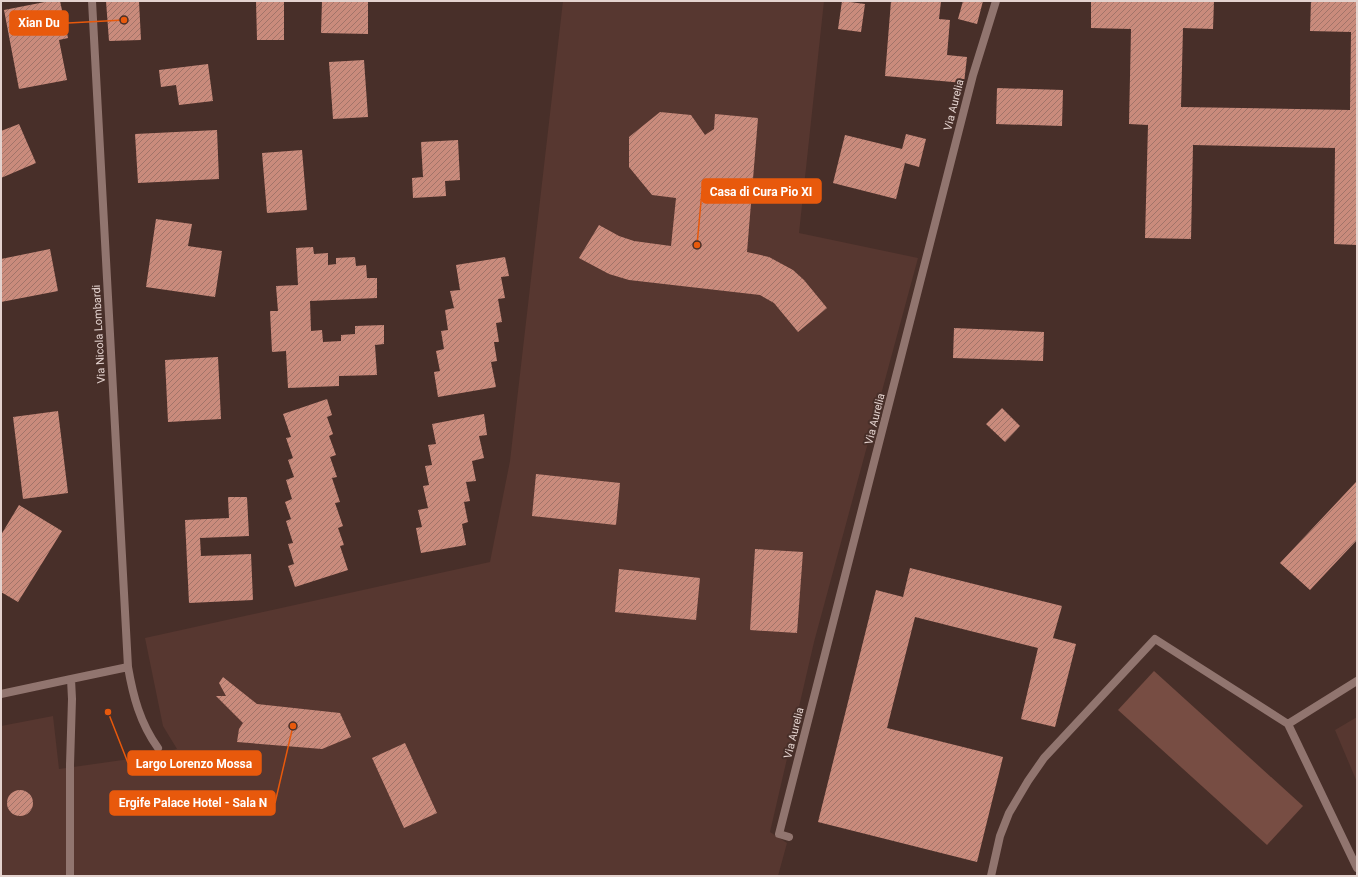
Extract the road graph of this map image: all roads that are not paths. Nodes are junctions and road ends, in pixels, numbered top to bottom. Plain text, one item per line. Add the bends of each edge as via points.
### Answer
1 (92, 1) edge
2 (996, 1) edge
3 (128, 666) junction
4 (71, 678) junction
5 (1357, 681) edge
6 (1, 694) edge
7 (1288, 724) junction
8 (158, 748) dead end
9 (789, 837) dead end
10 (1357, 868) edge
11 (70, 876) edge
12 (992, 876) edge

1 - 3 street, Via Nicola Lombardi
2 - 9 street, Via Aurelia via 973,75 781,827 780,834
3 - 4 street
3 - 8 street, Via Nicola Lombardi via 141,719
4 - 6 street
4 - 11 street
5 - 7 street
7 - 10 street
7 - 12 street via 1155,639 1044,758 1028,780 1009,813 1000,836

